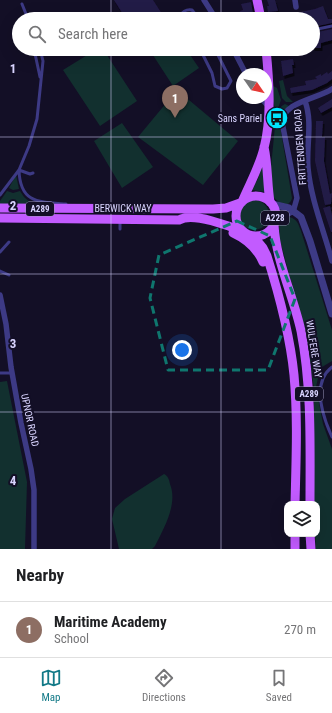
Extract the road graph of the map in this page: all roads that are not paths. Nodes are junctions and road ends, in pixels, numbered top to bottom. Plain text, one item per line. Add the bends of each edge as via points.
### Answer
1 (204, 0) edge
2 (257, 0) edge
3 (295, 0) edge
4 (22, 4) dead end
5 (296, 8) dead end
6 (25, 12) edge
7 (182, 12) edge
8 (194, 12) edge
9 (212, 12) edge
10 (259, 12) edge
11 (332, 26) edge
12 (320, 29) edge
13 (36, 56) edge
14 (42, 56) edge
15 (204, 56) edge
16 (218, 56) edge
17 (237, 56) edge
18 (266, 56) edge
19 (243, 68) edge
20 (267, 68) edge
21 (41, 81) junction
22 (332, 89) edge
23 (306, 101) junction
24 (268, 106) edge
25 (264, 147) junction
26 (19, 170) junction
27 (33, 173) dead end
28 (0, 195) edge
29 (241, 202) junction
30 (271, 203) junction
31 (0, 208) edge
32 (80, 208) junction
33 (292, 211) junction
34 (0, 218) edge
35 (15, 218) junction
36 (179, 220) junction
37 (0, 222) edge
38 (274, 224) junction
39 (243, 232) junction
40 (253, 236) junction
41 (9, 242) dead end
42 (0, 252) edge
43 (332, 261) edge
44 (0, 271) edge
45 (9, 275) dead end
46 (0, 295) edge
47 (332, 314) edge
48 (283, 318) junction
49 (332, 367) edge
50 (0, 373) edge
51 (12, 373) junction
52 (332, 437) edge
53 (295, 501) edge
54 (310, 501) edge
55 (295, 537) edge
56 (310, 537) edge
57 (34, 549) edge
58 (295, 549) edge
59 (311, 549) edge

1 - 9 street
2 - 10 main road
3 - 5 street
4 - 6 lane
7 - 8 lane via 187,9
11 - 12 lane
13 - 21 lane
14 - 21 lane
15 - 16 lane via 215,86 222,90 228,88 231,81
17 - 19 street
18 - 20 main road, A228
21 - 26 lane via 37,119
22 - 23 street
23 - 33 street via 290,107 282,121 297,197
23 - 43 street, FRITTENDEN ROAD via 309,112 308,169
24 - 25 main road, A228
25 - 29 main road, A228 via 253,180
25 - 30 main road, A228
26 - 27 lane
26 - 28 lane
26 - 32 lane via 21,186 29,197 48,203 77,205
29 - 30 main road, A228 via 255,196
29 - 32 main road, BERWICK WAY / A289 via 226,208 213,209
29 - 39 main road, A228 via 236,211 236,218
30 - 33 street
30 - 38 main road, A228 via 276,215
31 - 32 main road, BERWICK WAY / A289
33 - 38 street
33 - 47 street via 299,215 304,223
34 - 35 main road, BERWICK WAY / A289
35 - 36 main road, BERWICK WAY / A289 via 120,224
35 - 37 street
36 - 39 main road, BERWICK WAY / A289 via 190,218 216,221
36 - 48 main road, A289 via 215,226 252,245 262,261
38 - 40 main road, A228 via 266,233
38 - 54 main road, WULFERE WAY / A289 via 276,247 301,331 306,368 310,415
39 - 40 main road, A228
40 - 48 main road, A289 via 267,256
41 - 42 lane
44 - 45 lane
46 - 51 street, UPNOR ROAD
48 - 53 main road, A289 via 294,375
49 - 52 lane via 321,385 324,413
50 - 51 lane
51 - 57 street, UPNOR ROAD via 34,490
55 - 58 main road
56 - 59 main road

